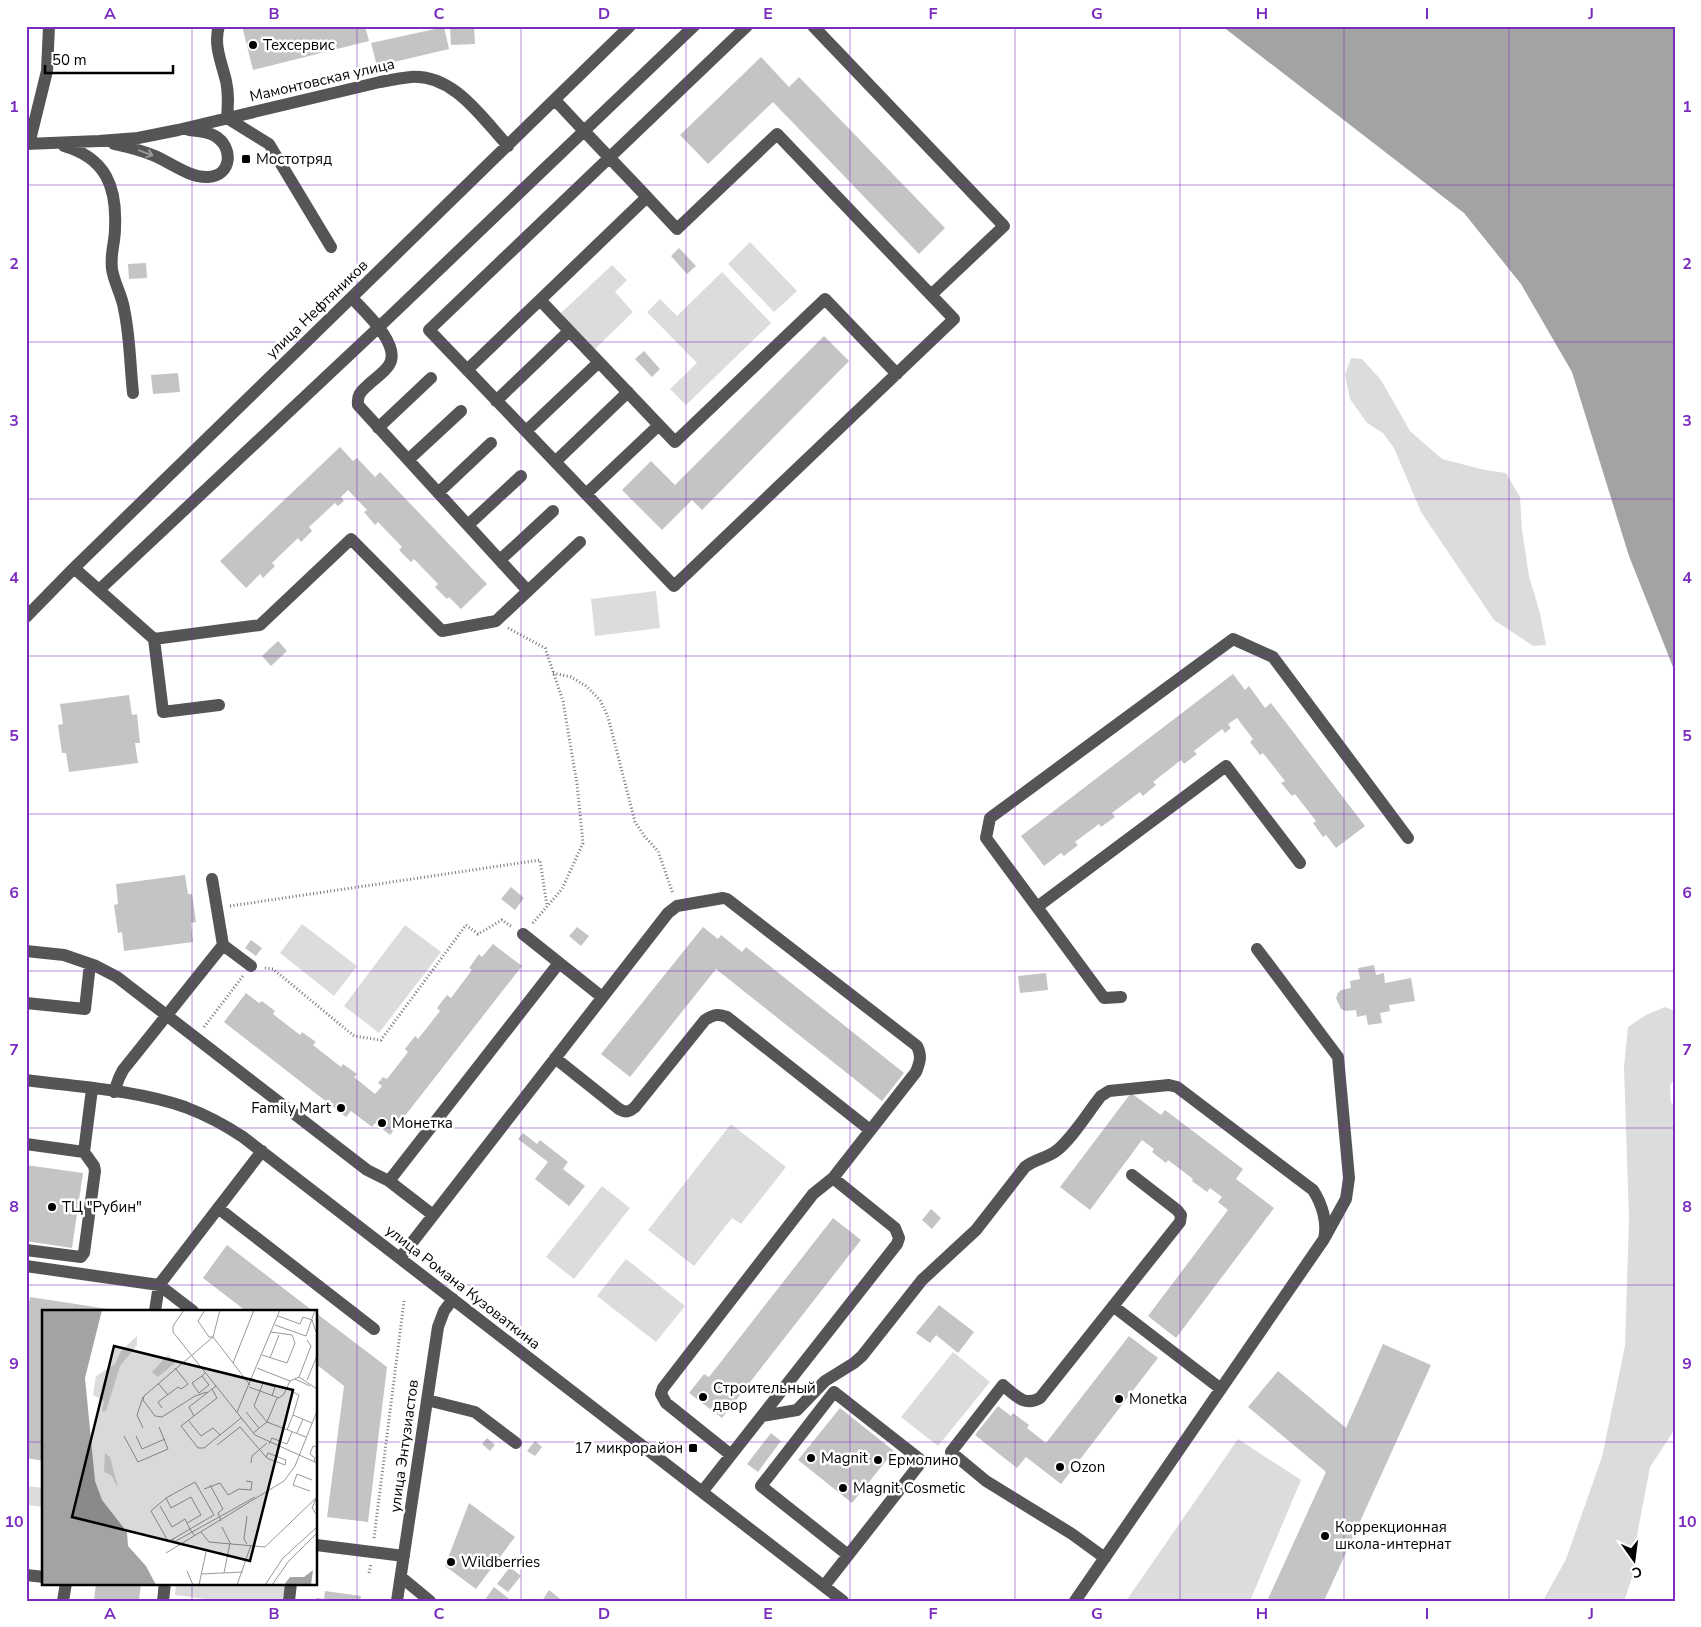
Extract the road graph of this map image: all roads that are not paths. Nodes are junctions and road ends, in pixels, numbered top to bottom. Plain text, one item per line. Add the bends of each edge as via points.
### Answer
1 (48, 26) edge
2 (219, 26) edge
3 (630, 26) edge
4 (694, 26) edge
5 (747, 26) edge
6 (813, 26) edge
7 (555, 100) junction
8 (227, 118) junction
9 (178, 130) junction
10 (584, 131) junction
11 (99, 141) junction
12 (55, 143) junction
13 (27, 144) edge
14 (508, 146) junction
15 (610, 158) junction
16 (648, 197) junction
17 (331, 247) dead end
18 (931, 295) junction
19 (352, 298) junction
20 (540, 300) junction
21 (379, 327) junction
22 (569, 331) junction
23 (599, 362) junction
24 (467, 370) junction
25 (897, 374) junction
26 (431, 378) dead end
27 (133, 392) dead end
28 (628, 392) junction
29 (496, 401) junction
30 (461, 411) dead end
31 (659, 425) junction
32 (378, 428) junction
33 (526, 432) junction
34 (491, 443) dead end
35 (408, 460) junction
36 (555, 462) junction
37 (521, 476) dead end
38 (438, 493) junction
39 (586, 494) junction
40 (553, 511) dead end
41 (468, 526) junction
42 (580, 542) dead end
43 (500, 560) junction
44 (74, 568) junction
45 (99, 590) junction
46 (528, 591) junction
47 (26, 616) edge
48 (154, 639) junction
49 (219, 705) dead end
50 (1408, 838) dead end
51 (1300, 863) dead end
52 (212, 879) dead end
53 (1037, 907) junction
54 (523, 934) road end
55 (223, 945) junction
56 (1257, 949) dead end
57 (26, 951) edge
58 (559, 963) junction
59 (90, 964) junction
60 (251, 966) road end
61 (602, 997) junction
62 (1121, 997) dead end
63 (26, 1003) edge
64 (168, 1016) junction
65 (555, 1058) junction
66 (26, 1080) edge
67 (92, 1089) junction
68 (114, 1092) junction
69 (870, 1130) junction
70 (26, 1144) edge
71 (262, 1151) junction
72 (84, 1152) junction
73 (1132, 1175) dead end
74 (833, 1178) junction
75 (390, 1181) junction
76 (218, 1208) junction
77 (433, 1215) junction
78 (1324, 1239) junction
79 (26, 1250) edge
80 (400, 1258) junction
81 (26, 1266) edge
82 (159, 1285) junction
83 (453, 1299) junction
84 (1113, 1306) junction
85 (155, 1310) edge
86 (192, 1310) edge
87 (374, 1329) dead end
88 (1221, 1389) junction
89 (427, 1400) junction
90 (762, 1416) junction
91 (516, 1443) dead end
92 (731, 1455) junction
93 (702, 1492) junction
94 (318, 1544) edge
95 (848, 1555) junction
96 (404, 1556) junction
97 (1105, 1558) junction
98 (26, 1575) edge
99 (42, 1576) edge
100 (401, 1577) junction
101 (66, 1584) edge
102 (165, 1584) edge
103 (291, 1584) edge
104 (824, 1586) junction
105 (63, 1601) edge
106 (163, 1601) edge
107 (289, 1601) edge
108 (397, 1601) edge
109 (430, 1601) edge
110 (842, 1601) edge
111 (1075, 1601) edge

1 - 13 street via 47,71
2 - 8 street via 217,47 229,100
3 - 7 street, улица Нефтяников
4 - 10 street
5 - 15 street
6 - 18 street via 1004,226
7 - 10 street
7 - 14 street, улица Нефтяников
8 - 9 street, Мамонтовская улица
8 - 14 street, Мамонтовская улица via 412,76 440,81 462,96
8 - 17 street via 269,144
9 - 11 street, Мамонтовская улица
11 -> 9 street, Мамонтовская улица via 138,150 198,176 219,174 228,158 228,150 219,139 204,131
10 - 15 street
10 - 21 street
11 - 12 street, Мамонтовская улица
12 - 13 street, Мамонтовская улица
12 - 27 street via 91,157 103,169 110,184 115,229 110,256 112,273 125,310
14 - 19 street, улица Нефтяников
15 - 16 street
15 - 24 street via 429,330
16 - 18 street via 678,229 777,134
16 - 20 street
18 - 25 street via 954,319
19 - 21 street
19 - 44 street, улица Нефтяников
20 - 22 street
20 - 24 street
21 - 32 street via 391,347 392,357 389,365 357,398 358,405
21 - 45 street
22 - 23 street
22 - 29 street
23 - 28 street
23 - 33 street
24 - 29 street
25 - 31 street via 825,299 675,442
25 - 39 street via 674,586
26 - 32 street
28 - 31 street
28 - 36 street
29 - 33 street
30 - 35 street
31 - 39 street
32 - 35 street
33 - 36 street
34 - 38 street
35 - 38 street
36 - 39 street
37 - 41 street
38 - 41 street
40 - 43 street
41 - 43 street
42 - 46 street
43 - 46 street
44 - 45 street
44 - 47 street, улица Нефтяников
45 - 48 street
46 - 48 street via 496,621 442,631 351,539 260,624
48 - 49 street via 163,712
50 - 53 street via 1273,657 1233,639 990,818 986,838
51 - 53 street via 1226,766
52 - 55 street
53 - 62 street via 1104,998
54 - 58 street
55 - 60 street
55 - 64 street
56 - 78 street via 1338,1057 1349,1178 1346,1199
57 - 59 street via 64,955
58 - 61 street
58 - 75 street
59 - 63 street via 85,1009
59 - 64 street via 117,977
61 - 65 street
61 - 69 street via 668,913 677,906 727,899 917,1046 920,1063 916,1072
64 - 68 street via 123,1070
64 - 75 street via 367,1170
65 - 69 street via 619,1110 630,1112 705,1020 720,1014
65 - 77 street
66 - 67 street, улица Романа Кузоваткина
67 - 68 street, улица Романа Кузоваткина
67 - 72 street
68 - 71 street, улица Романа Кузоваткина via 185,1107 226,1126
69 - 74 street
70 - 72 street
71 - 76 street
71 - 80 street, улица Романа Кузоваткина
72 - 79 street via 95,1171 84,1253 81,1257
73 - 84 street via 1177,1210 1181,1215 1180,1222
74 - 90 street via 895,1228 899,1238
74 - 92 street via 812,1194 663,1388 661,1394 666,1403
75 - 77 street
76 - 82 street
76 - 87 street
77 - 80 street
78 - 88 street
78 - 90 street via 1326,1230 1319,1200 1313,1190 1177,1087 1109,1091 1101,1096 1062,1146 1025,1167 976,1230 922,1280 862,1356 825,1381 797,1410
80 - 83 street, улица Романа Кузоваткина
81 - 82 street
82 - 85 street
82 - 86 street
83 - 89 street, улица Энтузиастов via 440,1318
83 - 93 street, улица Романа Кузоваткина
84 - 88 street
84 - 97 street via 1040,1398 1024,1402 1003,1385 951,1452 986,1482
88 - 97 street
89 - 91 street via 475,1412
89 - 96 street, улица Энтузиастов
90 - 92 street
92 - 93 street
93 - 104 street, улица Романа Кузоваткина
94 - 96 street
95 - 95 street via 922,1461 834,1392 761,1486
95 - 104 street
96 - 100 street, улица Энтузиастов
97 - 111 street
98 - 99 street
100 - 108 street, улица Энтузиастов
100 - 109 street
101 - 105 street
102 - 106 street
103 - 107 street
104 - 110 street, улица Романа Кузоваткина

